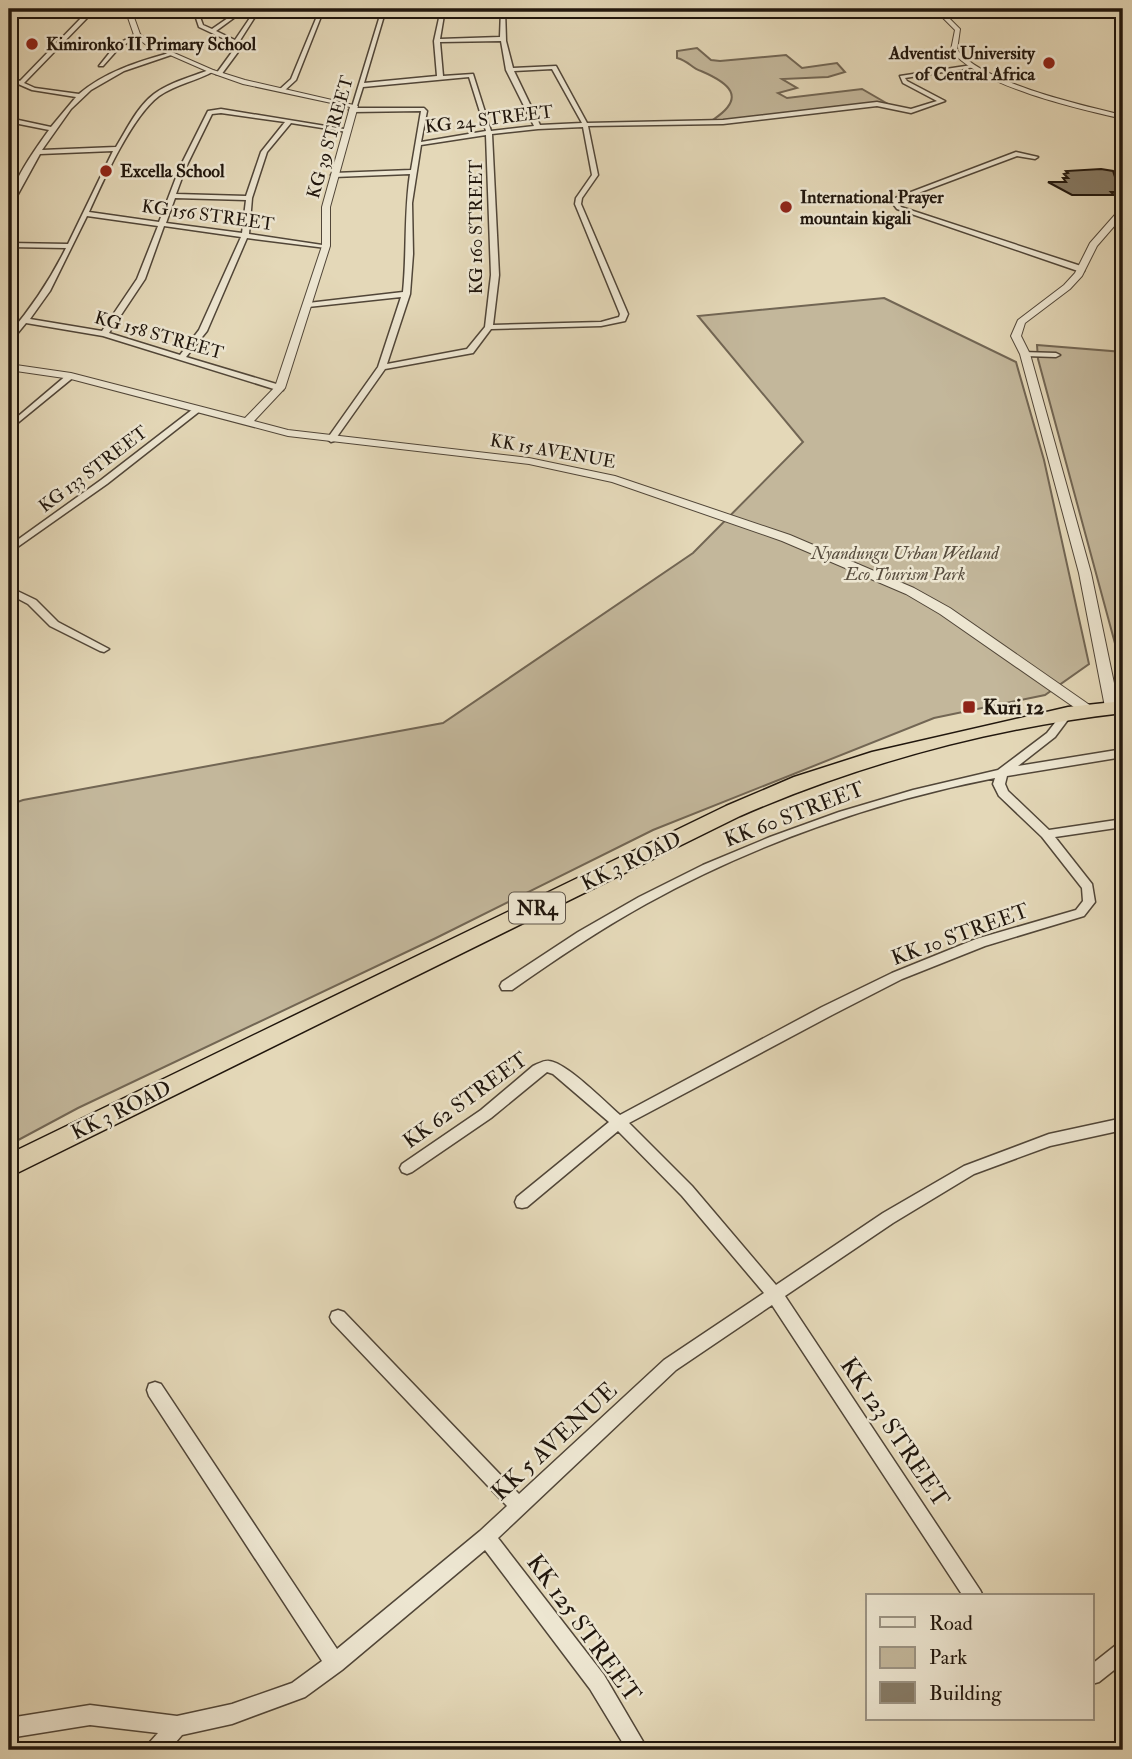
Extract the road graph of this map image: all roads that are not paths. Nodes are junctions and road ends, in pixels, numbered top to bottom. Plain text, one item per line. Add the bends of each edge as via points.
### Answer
1 (52, 9) edge
2 (93, 9) edge
3 (195, 9) edge
4 (244, 9) edge
5 (258, 9) edge
6 (322, 9) edge
7 (384, 9) edge
8 (443, 9) edge
9 (503, 9) edge
10 (937, 9) edge
11 (129, 12) edge
12 (87, 14) junction
13 (212, 32) junction
14 (137, 35) junction
15 (500, 39) junction
16 (437, 41) junction
17 (236, 43) junction
18 (171, 54) junction
19 (101, 65) dead end
20 (972, 66) junction
21 (509, 70) junction
22 (215, 73) junction
23 (440, 77) junction
24 (9, 78) edge
25 (21, 83) junction
26 (361, 85) junction
27 (282, 90) junction
28 (80, 96) junction
29 (353, 108) junction
30 (1123, 117) edge
31 (9, 120) edge
32 (289, 122) junction
33 (585, 124) junction
34 (538, 127) junction
35 (55, 129) junction
36 (347, 130) junction
37 (489, 132) junction
38 (418, 144) junction
39 (116, 149) junction
40 (37, 152) junction
41 (1035, 157) dead end
42 (412, 172) junction
43 (334, 175) junction
44 (173, 196) junction
45 (249, 198) junction
46 (9, 205) edge
47 (1123, 211) edge
48 (86, 214) junction
49 (163, 224) junction
50 (245, 235) junction
51 (9, 245) edge
52 (70, 246) junction
53 (326, 246) junction
54 (1081, 269) junction
55 (406, 294) junction
56 (308, 305) junction
57 (27, 321) junction
58 (489, 327) junction
59 (104, 334) junction
60 (9, 338) edge
61 (1025, 354) junction
62 (1056, 355) dead end
63 (182, 357) junction
64 (9, 367) edge
65 (382, 367) junction
66 (71, 376) junction
67 (280, 388) junction
68 (196, 411) junction
69 (246, 423) junction
70 (9, 428) edge
71 (331, 439) junction
72 (9, 550) edge
73 (9, 590) edge
74 (104, 649) dead end
75 (1118, 707) edge
76 (1077, 711) junction
77 (1123, 753) edge
78 (1002, 773) junction
79 (1123, 823) edge
80 (1046, 834) junction
81 (507, 986) dead end
82 (583, 1091) joint
83 (619, 1122) junction
84 (1123, 1124) edge
85 (9, 1166) edge
86 (407, 1168) dead end
87 (522, 1202) dead end
88 (775, 1295) junction
89 (338, 1317) dead end
90 (155, 1390) dead end
91 (520, 1507) junction
92 (486, 1537) junction
93 (973, 1594) edge
94 (1123, 1652) edge
95 (335, 1663) junction
96 (1094, 1674) edge
97 (177, 1726) junction
98 (9, 1728) edge
99 (156, 1750) edge
100 (638, 1750) edge

1 - 12 street
2 - 12 street
3 - 13 street via 198,23
4 - 13 street
5 - 17 street
6 - 27 street via 293,80
7 - 26 street, KG 39 STREET
8 - 16 street
9 - 15 street
10 - 20 street via 958,30 955,53
11 - 12 street
11 - 14 street
12 - 25 street
13 - 17 street
14 - 18 street
14 - 19 street via 117,47
15 - 16 street
15 - 21 street
16 - 23 street
17 - 22 street via 235,52
18 - 22 street
18 - 28 street via 115,74
20 - 30 street via 1050,98
20 - 33 street, KG 24 STREET via 902,77 942,102 911,111 877,104 723,122
21 - 33 street via 554,67
21 - 34 street
22 - 27 street
22 - 39 street via 157,95
23 - 26 street
23 - 37 street, KG 160 STREET via 471,75
24 - 25 street
25 - 28 street
26 - 29 street, KG 39 STREET
27 - 29 street
28 - 35 street
29 - 36 street, KG 39 STREET
29 - 38 street via 422,109
31 - 35 street
32 - 36 street
32 - 44 street via 210,112
32 - 45 street via 264,152
33 - 34 street, KG 24 STREET
33 - 58 street via 595,175 579,204 624,314 622,319 601,324
34 - 37 street, KG 24 STREET
35 - 40 street
36 - 43 street, KG 39 STREET
37 - 38 street, KG 24 STREET
37 - 58 street, KG 160 STREET via 495,275
38 - 42 street, KG 24 STREET
39 - 40 street
39 - 48 street
40 - 46 street
41 - 54 street via 1016,154 893,200 899,208
42 - 43 street
42 - 55 street, KG 24 STREET
43 - 53 street, KG 39 STREET via 326,207
44 - 45 street
44 - 49 street
45 - 50 street
47 - 54 street via 1093,245
48 - 49 street, KG 156 STREET
48 - 52 street
49 - 50 street, KG 156 STREET
49 - 59 street via 141,279
50 - 53 street, KG 156 STREET
50 - 63 street via 202,331
51 - 52 street
52 - 57 street
53 - 56 street, KG 39 STREET
54 - 61 street via 1067,287 1021,321 1016,336
55 - 56 street
55 - 65 street, KG 24 STREET
56 - 67 street, KG 39 STREET
57 - 59 street, KG 158 STREET
57 - 60 street
58 - 65 street via 470,351
59 - 63 street, KG 158 STREET
61 - 62 street
61 - 75 street
63 - 67 street, KG 158 STREET
64 - 66 street, KK 15 AVENUE
65 - 71 street, KG 24 STREET
66 - 68 street, KK 15 AVENUE
66 - 70 street
67 - 69 street, KG 39 STREET
68 - 69 street, KK 15 AVENUE
68 - 72 street, KG 133 STREET
69 - 71 street, KK 15 AVENUE
71 - 76 street, KK 15 AVENUE via 573,469 723,516 910,591 945,611
73 - 74 street via 32,601 54,624
75 - 76 highway, NR4
76 - 78 street
76 - 85 highway, KK 3 ROAD / NR4 via 873,758 733,811
77 - 78 street, KK 60 STREET
78 - 80 street, KK 10 STREET via 999,784 1003,793
78 - 81 street, KK 60 STREET via 870,806 743,854 583,935
79 - 80 street
80 - 83 street, KK 10 STREET via 1088,887 1089,902 1080,913 981,942 897,976
82 - 83 street
82 - 86 street, KK 62 STREET via 547,1066
83 - 87 street, KK 10 STREET
83 - 88 street via 687,1191
84 - 88 street, KK 5 AVENUE via 1049,1140 969,1170 888,1218
88 - 91 street, KK 5 AVENUE via 670,1365
88 - 93 street, KK 123 STREET
89 - 91 street
90 - 95 street
91 - 92 street, KK 5 AVENUE
92 - 95 street, KK 5 AVENUE
92 - 100 street, KK 125 STREET via 597,1682
94 - 96 street
95 - 97 street, KK 5 AVENUE via 298,1690 232,1714
97 - 98 street, KK 5 AVENUE via 90,1715
97 - 99 street

